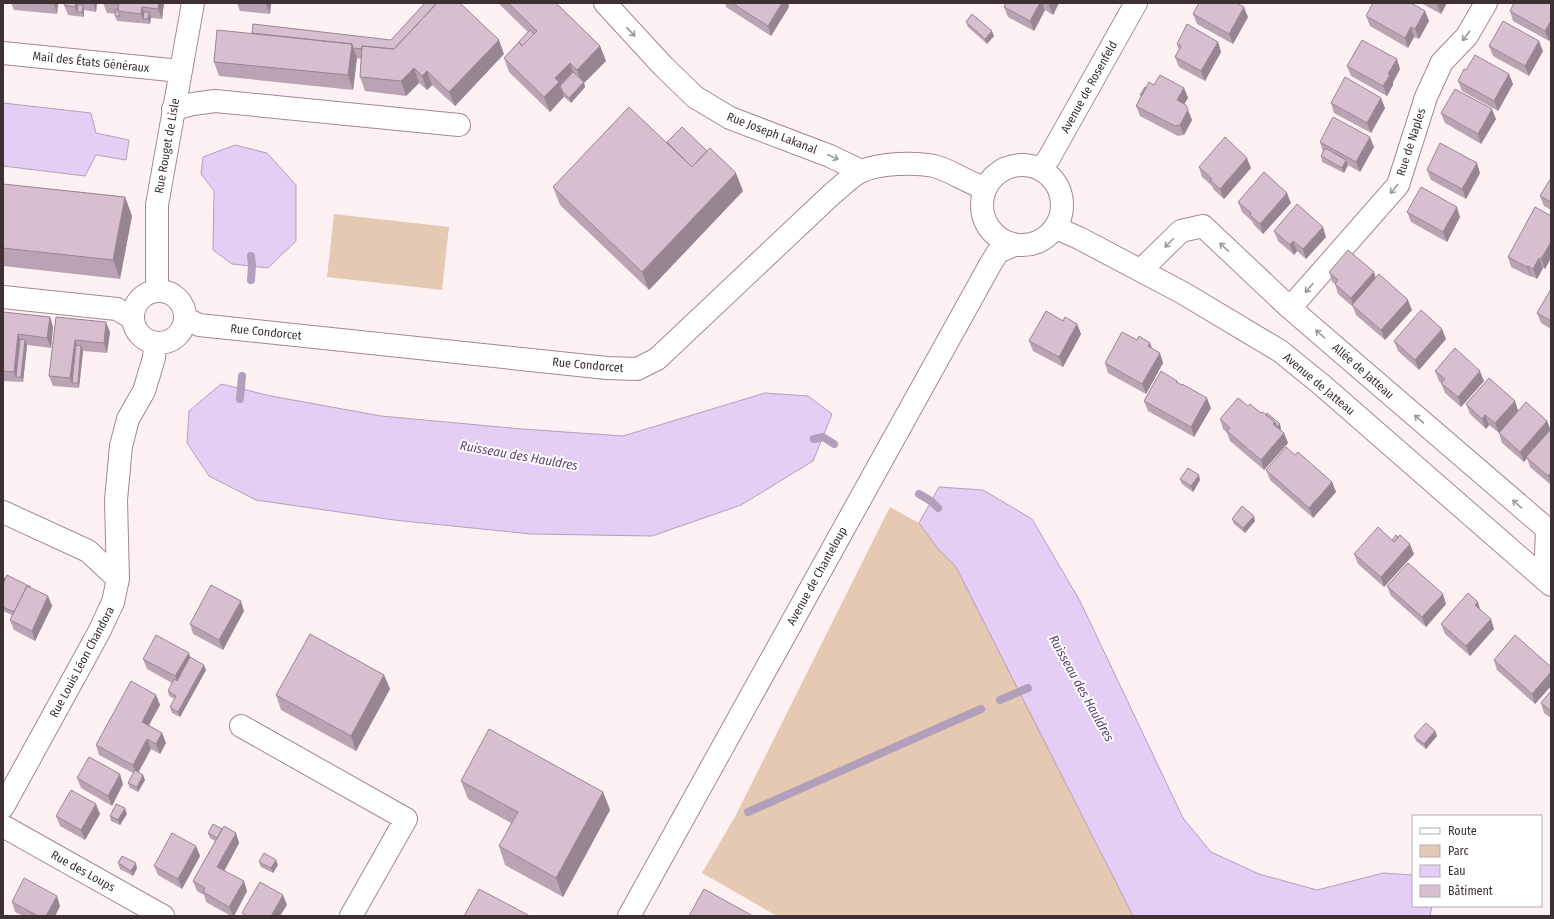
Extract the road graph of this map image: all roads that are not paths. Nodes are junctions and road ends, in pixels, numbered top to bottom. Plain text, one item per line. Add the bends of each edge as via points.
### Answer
1 (193, 3) edge
2 (605, 3) edge
3 (1136, 3) edge
4 (1486, 3) edge
5 (3, 53) edge
6 (180, 71) junction
7 (173, 108) junction
8 (459, 125) dead end
9 (1041, 169) junction
10 (861, 171) junction
11 (985, 188) junction
12 (1056, 228) junction
13 (1014, 245) junction
14 (1142, 270) junction
15 (157, 291) junction
16 (3, 297) edge
17 (1290, 308) junction
18 (132, 318) junction
19 (185, 318) junction
20 (155, 344) junction
21 (3, 512) edge
22 (118, 578) junction
23 (1548, 582) edge
24 (241, 726) dead end
25 (3, 807) edge
26 (3, 826) edge
27 (163, 916) edge
28 (351, 916) edge
29 (629, 916) edge

1 - 6 street, Rue Rouget de Lisle
2 -> 10 street, Rue Joseph Lakanal via 695,97 730,118 830,156
3 - 9 street, Avenue de Rosenfeld
4 -> 17 street, Rue de Naples via 1467,36 1442,62 1426,96 1398,185
5 - 6 street, Mail des États Généraux
6 - 7 street, Rue Rouget de Lisle
7 - 8 street via 215,101
7 - 15 street, Rue Rouget de Lisle via 157,206
9 - 11 street via 1025,165 1009,167 995,175
9 - 12 street via 1052,177 1059,189 1062,216
10 - 11 street, Rue Condorcet via 897,163 934,166
10 - 19 street, Rue Condorcet via 833,193 657,359 637,369 606,368 199,325
11 - 13 street via 983,216 989,229 999,239
12 - 13 street via 1045,239 1030,246
12 - 14 street, Avenue de Jatteau
13 - 29 street, Avenue de Chanteloup via 998,252 990,265
17 -> 14 street, Allée de Jatteau via 1202,226 1181,231
14 - 23 street, Avenue de Jatteau via 1280,350
15 - 18 street via 147,293 139,300
15 - 19 street via 168,292 177,298 183,307
16 - 18 street via 117,310
23 -> 17 street, Allée de Jatteau via 1547,529
18 - 20 street via 136,330 144,339
19 - 20 street via 183,328 176,337
20 - 22 street, Rue Louis Léon Chandora via 154,358 144,391 128,418 121,446 116,500
21 - 22 street via 88,551
22 - 25 street, Rue Louis Léon Chandora via 113,602 99,632
24 - 28 street via 406,819
26 - 27 street, Rue des Loups

